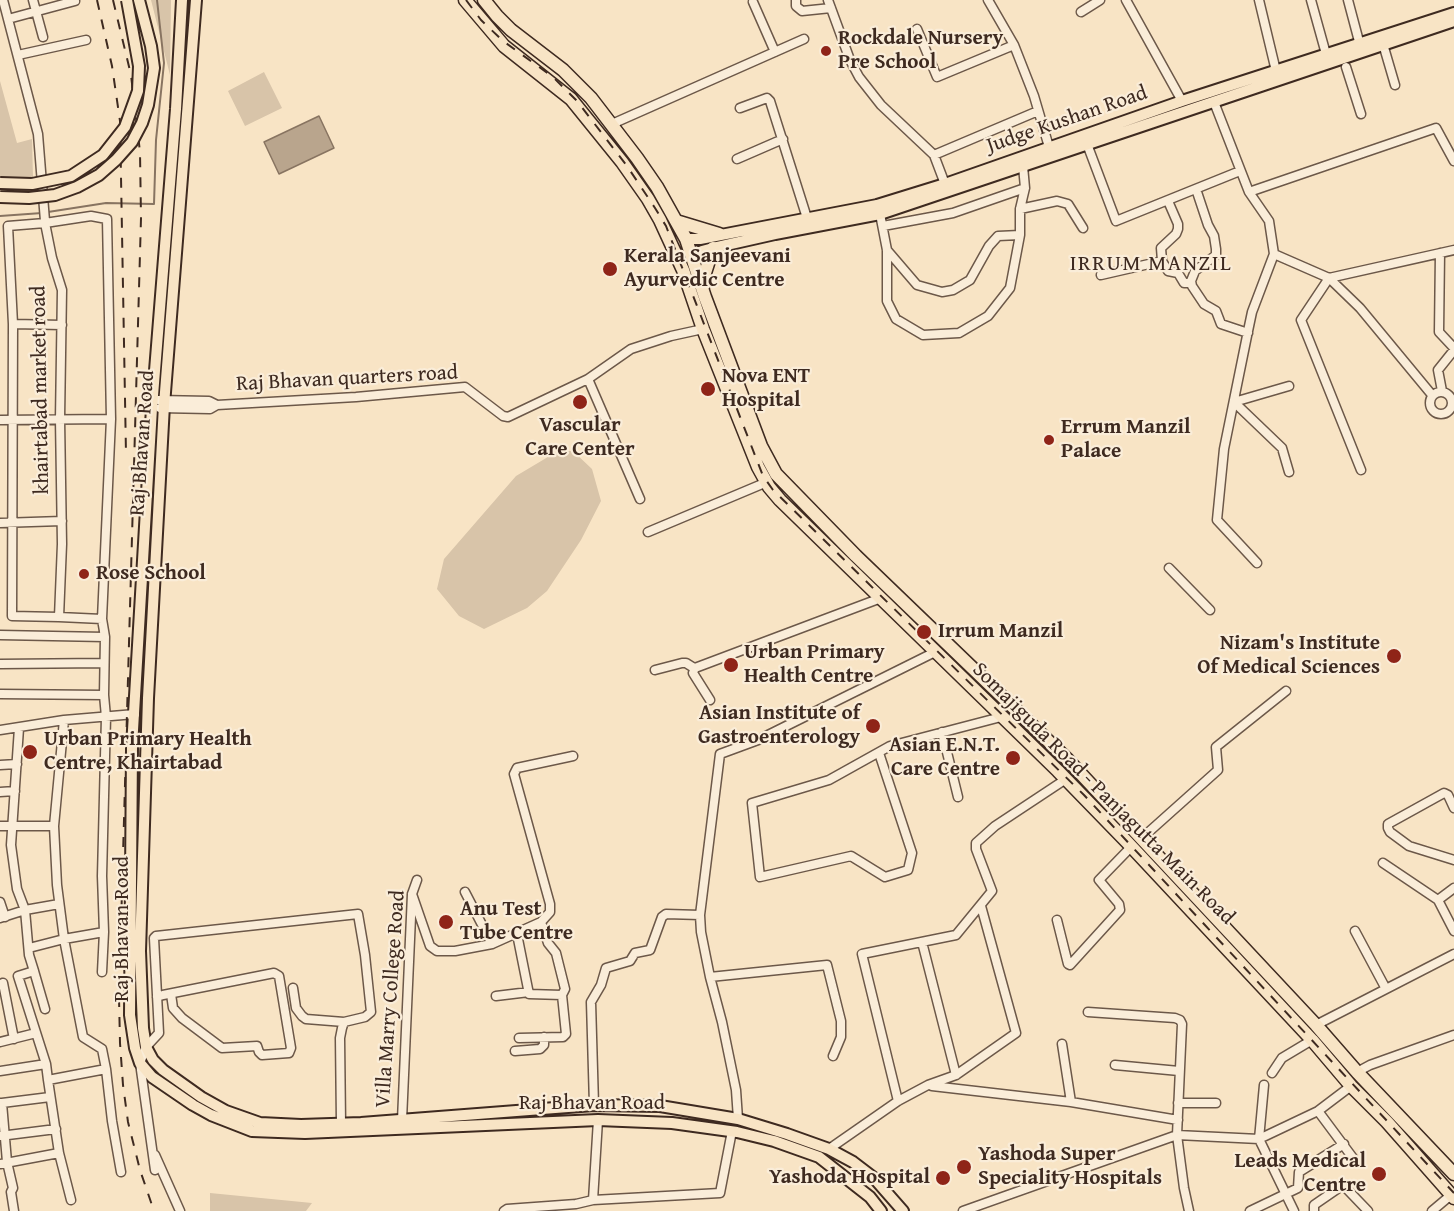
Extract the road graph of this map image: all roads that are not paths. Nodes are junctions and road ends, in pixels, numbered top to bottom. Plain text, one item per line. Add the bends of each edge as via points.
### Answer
1 (3, 0) edge
2 (33, 0) edge
3 (127, 0) edge
4 (139, 0) edge
5 (182, 0) edge
6 (196, 0) edge
7 (465, 0) edge
8 (484, 0) edge
9 (796, 0) edge
10 (988, 0) edge
11 (1100, 0) edge
12 (1126, 0) edge
13 (1259, 0) edge
14 (1311, 0) edge
15 (1348, 0) edge
16 (75, 1) edge
17 (753, 2) dead end
18 (829, 4) edge
19 (36, 11) junction
20 (1081, 12) dead end
21 (1454, 13) edge
22 (8, 19) junction
23 (1454, 21) edge
24 (917, 29) dead end
25 (43, 37) dead end
26 (804, 39) dead end
27 (86, 40) dead end
28 (1383, 44) junction
29 (1014, 45) junction
30 (1361, 47) junction
31 (775, 52) junction
32 (1326, 54) junction
33 (18, 55) junction
34 (1346, 66) dead end
35 (1276, 70) junction
36 (1395, 86) dead end
37 (591, 98) junction
38 (1182, 101) junction
39 (1214, 102) junction
40 (740, 108) dead end
41 (1038, 111) junction
42 (581, 112) junction
43 (1361, 114) dead end
44 (612, 124) junction
45 (783, 139) junction
46 (1087, 144) junction
47 (1049, 147) junction
48 (934, 155) junction
49 (737, 159) dead end
50 (1454, 161) edge
51 (1023, 166) junction
52 (1240, 171) junction
53 (0, 183) edge
54 (945, 184) junction
55 (1025, 188) junction
56 (1196, 189) junction
57 (1249, 192) junction
58 (0, 197) edge
59 (1168, 201) junction
60 (1020, 209) junction
61 (880, 214) junction
62 (807, 218) junction
63 (676, 221) junction
64 (45, 222) junction
65 (4, 226) edge
66 (883, 226) junction
67 (1083, 228) dead end
68 (719, 234) junction
69 (1020, 235) junction
70 (686, 239) junction
71 (700, 239) junction
72 (887, 250) junction
73 (1454, 250) edge
74 (703, 253) junction
75 (1440, 253) junction
76 (1274, 254) junction
77 (1162, 261) junction
78 (1101, 275) dead end
79 (1329, 278) junction
80 (1191, 283) junction
81 (702, 289) junction
82 (13, 324) junction
83 (62, 325) junction
84 (703, 329) junction
85 (1248, 333) junction
86 (1454, 349) edge
87 (588, 379) junction
88 (1289, 386) dead end
89 (1442, 392) junction
90 (1432, 395) junction
91 (1234, 402) junction
92 (158, 404) junction
93 (60, 419) junction
94 (111, 419) junction
95 (0, 420) edge
96 (12, 420) junction
97 (1361, 470) dead end
98 (1289, 472) dead end
99 (767, 482) junction
100 (640, 499) dead end
101 (814, 513) junction
102 (62, 521) junction
103 (13, 522) junction
104 (802, 522) junction
105 (0, 523) edge
106 (648, 532) dead end
107 (1257, 563) dead end
108 (1169, 568) dead end
109 (881, 598) junction
110 (1210, 610) dead end
111 (60, 617) junction
112 (102, 619) junction
113 (0, 635) edge
114 (105, 638) junction
115 (935, 652) junction
116 (104, 663) junction
117 (0, 664) edge
118 (694, 668) junction
119 (655, 670) dead end
120 (1286, 691) dead end
121 (0, 694) edge
122 (104, 695) junction
123 (710, 700) dead end
124 (135, 714) junction
125 (106, 717) junction
126 (1001, 717) junction
127 (64, 720) junction
128 (19, 728) junction
129 (0, 730) edge
130 (942, 732) junction
131 (879, 753) junction
132 (573, 756) dead end
133 (17, 764) junction
134 (0, 765) edge
135 (1066, 779) junction
136 (15, 791) junction
137 (0, 792) edge
138 (958, 797) dead end
139 (1454, 808) edge
140 (11, 825) junction
141 (0, 826) edge
142 (54, 826) junction
143 (1138, 833) junction
144 (1128, 843) junction
145 (1454, 860) edge
146 (1383, 863) dead end
147 (417, 880) dead end
148 (1454, 888) edge
149 (465, 892) dead end
150 (412, 894) junction
151 (1438, 900) junction
152 (0, 902) edge
153 (59, 904) junction
154 (981, 906) junction
155 (25, 910) junction
156 (700, 915) junction
157 (3, 918) edge
158 (1057, 920) dead end
159 (542, 922) junction
160 (1355, 931) dead end
161 (1454, 931) edge
162 (104, 932) junction
163 (517, 934) junction
164 (64, 939) junction
165 (922, 942) junction
166 (492, 944) junction
167 (29, 948) junction
168 (1454, 954) edge
169 (34, 971) junction
170 (102, 972) dead end
171 (710, 977) junction
172 (3, 983) dead end
173 (293, 988) dead end
174 (1386, 989) junction
175 (529, 992) junction
176 (171, 994) junction
177 (3, 995) edge
178 (562, 995) junction
179 (496, 996) dead end
180 (157, 997) junction
181 (45, 1009) dead end
182 (1088, 1012) dead end
183 (344, 1022) junction
184 (1316, 1025) junction
185 (36, 1033) junction
186 (1454, 1035) edge
187 (544, 1037) junction
188 (519, 1038) dead end
189 (14, 1039) junction
190 (1311, 1040) junction
191 (0, 1042) edge
192 (1062, 1044) dead end
193 (146, 1047) junction
194 (514, 1051) dead end
195 (833, 1056) dead end
196 (140, 1063) junction
197 (46, 1064) junction
198 (1115, 1065) dead end
199 (106, 1069) junction
200 (0, 1071) edge
201 (1179, 1071) junction
202 (1357, 1072) junction
203 (1272, 1073) dead end
204 (956, 1075) junction
205 (48, 1080) junction
206 (928, 1085) junction
207 (1264, 1085) dead end
208 (1351, 1086) junction
209 (50, 1097) junction
210 (898, 1101) junction
211 (1071, 1102) junction
212 (1, 1103) edge
213 (1178, 1103) junction
214 (1216, 1103) dead end
215 (594, 1105) junction
216 (1318, 1111) junction
217 (738, 1119) junction
218 (1178, 1119) junction
219 (402, 1120) junction
220 (598, 1120) junction
221 (341, 1123) junction
222 (56, 1129) junction
223 (732, 1131) junction
224 (1177, 1135) junction
225 (3, 1136) edge
226 (1259, 1139) junction
227 (1344, 1144) junction
228 (152, 1146) junction
229 (830, 1149) junction
230 (59, 1153) junction
231 (1353, 1158) dead end
232 (3, 1163) edge
233 (154, 1170) dead end
234 (121, 1172) dead end
235 (1454, 1174) edge
236 (1285, 1195) junction
237 (1452, 1196) edge
238 (71, 1200) dead end
239 (593, 1200) junction
240 (14, 1211) edge
241 (180, 1211) edge
242 (504, 1211) edge
243 (881, 1211) edge
244 (903, 1211) edge
245 (963, 1211) edge
246 (1189, 1211) edge
247 (1250, 1211) edge
248 (1294, 1211) edge
249 (1314, 1211) edge
250 (1368, 1211) edge
251 (1432, 1211) edge

1 - 22 street, khairtabad market road
2 - 19 street
3 - 53 main road, bridge via 139,66 138,91 125,127 103,155 71,176 32,184
4 - 58 main road, bridge via 153,68 148,105 132,142 99,175 77,187 55,195
5 - 92 main road, Raj Bhavan Road
6 - 92 main road, Raj Bhavan Road
7 - 42 highway, Somajiguda Road - Panjagutta Main Road via 504,46 571,99
8 - 37 highway, Somajiguda Road - Panjagutta Main Road via 512,30
9 - 18 street via 802,11
10 - 29 street
11 - 20 street
12 - 38 street
13 - 35 street
14 - 32 street
15 - 30 street
16 - 19 street
17 - 31 street
18 - 48 street via 859,77 880,105
19 - 22 street
19 - 25 street
21 - 30 main road, Judge Kushan Road
22 - 33 street, khairtabad market road
23 - 28 main road, Judge Kushan Road
24 - 29 street via 937,77
26 - 31 street
27 - 33 street
28 - 30 main road, Judge Kushan Road
28 - 36 street
29 - 41 street
30 - 32 main road, Judge Kushan Road
30 - 39 main road, Judge Kushan Road
31 - 44 street
32 - 35 main road, Judge Kushan Road
33 - 64 street, khairtabad market road via 38,134
34 - 43 street
35 - 38 main road, Judge Kushan Road
37 - 42 highway
37 - 44 highway, Somajiguda Road - Panjagutta Main Road
38 - 47 main road, Judge Kushan Road
39 - 46 main road, Judge Kushan Road
39 - 52 street
40 - 45 street via 767,98
41 - 47 street
41 - 48 street
42 - 84 highway, Somajiguda Road - Panjagutta Main Road via 622,162 660,220
44 - 63 highway, Somajiguda Road - Panjagutta Main Road
45 - 49 street
45 - 62 street
46 - 51 main road, Judge Kushan Road
46 - 59 street via 1116,221
47 - 54 main road, Judge Kushan Road
48 - 54 street
50 - 57 street via 1436,128
51 - 55 street
51 - 61 main road, Judge Kushan Road
52 - 56 street
52 - 57 street
54 - 62 main road, Judge Kushan Road via 877,205
55 - 60 street
55 - 66 street via 953,213
56 - 59 street
56 - 80 street via 1214,236 1216,255 1195,271
57 - 76 street via 1269,221
59 - 77 street via 1178,229 1161,248
60 - 67 street via 1057,201 1068,204
60 - 69 street
61 - 66 street
61 - 74 main road, Judge Kushan Road
62 - 68 main road, Judge Kushan Road
63 - 68 highway
63 - 70 highway, Somajiguda Road - Panjagutta Main Road
64 - 65 street
64 - 83 street, khairtabad market road via 62,290
64 - 94 street via 91,216 107,219
65 - 82 street
66 - 72 street
68 - 71 main road, Judge Kushan Road
69 - 72 street via 998,236 970,280 942,292 917,285
69 - 72 street via 1010,288 988,316 960,333 923,335 896,319 887,301
70 - 71 main road, Judge Kushan Road
70 - 74 highway, Somajiguda Road - Panjagutta Main Road
71 - 74 main road via 698,247
73 - 75 street
74 - 81 highway, Somajiguda Road - Panjagutta Main Road
74 - 81 highway
75 - 79 street
75 - 86 street via 1439,332
76 - 79 street
76 - 85 street
77 - 78 street
77 - 80 street via 1168,271 1178,273 1184,283
79 - 90 street via 1360,308
79 - 97 street via 1301,320
80 - 85 street via 1204,304 1216,311 1221,324
81 - 101 highway, Somajiguda Road - Panjagutta Main Road via 769,463
82 - 83 street
82 - 96 street
83 - 93 street, khairtabad market road
84 - 87 street, Raj Bhavan quarters road via 632,349
84 - 99 highway, Somajiguda Road - Panjagutta Main Road
85 - 91 street
86 - 89 street via 1438,370
87 - 92 street, Raj Bhavan quarters road via 508,417 465,387 217,405 209,401
87 - 100 street
88 - 91 street
89 - 90 street
89 - 90 street via 1452,400 1452,408 1446,413 1432,411
91 - 98 street via 1282,448
91 - 107 street via 1216,520
92 - 124 main road, Raj Bhavan Road
92 - 193 main road, Raj Bhavan Road via 140,951
93 - 94 street
93 - 96 street
93 - 102 street, khairtabad market road
94 - 112 street
95 - 96 street
96 - 103 street
99 - 104 highway, Somajiguda Road - Panjagutta Main Road
99 - 106 street
101 - 104 highway
101 - 143 highway, Somajiguda Road - Panjagutta Main Road via 1053,744
102 - 103 street
102 - 111 street, khairtabad market road
103 - 105 street
103 - 111 street via 12,616
104 - 109 highway, Somajiguda Road - Panjagutta Main Road
108 - 110 street
109 - 115 highway, Somajiguda Road - Panjagutta Main Road
109 - 118 street
111 - 112 street
112 - 114 street
113 - 114 street
114 - 116 street
115 - 126 highway, Somajiguda Road - Panjagutta Main Road
115 - 156 street via 759,740 720,754
116 - 117 street
116 - 122 street
118 - 119 street via 682,663
118 - 123 street via 693,673
120 - 143 street via 1216,747 1218,770
121 - 122 street
122 - 125 street
124 - 125 street
124 - 196 main road, Raj Bhavan Road via 130,1015
125 - 127 street
125 - 162 street
126 - 130 street
126 - 135 highway, Somajiguda Road - Panjagutta Main Road
127 - 128 street
127 - 142 street
128 - 129 street
128 - 133 street
130 - 131 street via 890,746
130 - 138 street
131 - 131 street via 829,780 752,803 760,877 851,856 885,877 908,870 912,853
132 - 159 street via 517,768 514,774 550,904 550,912
133 - 134 street
133 - 136 street
135 - 144 highway, Somajiguda Road - Panjagutta Main Road
135 - 154 street via 994,826 976,843 992,891
136 - 137 street
136 - 140 street
139 - 145 street via 1444,793 1388,824 1390,832 1409,846
140 - 141 street
140 - 142 street
140 - 155 street via 17,889
142 - 153 street
143 - 144 highway
143 - 184 highway, Somajiguda Road - Panjagutta Main Road
144 - 158 street via 1098,880 1120,910 1070,965
144 - 190 highway, Somajiguda Road - Panjagutta Main Road
146 - 151 street
147 - 150 street, Villa Marry College Road
148 - 151 street
149 - 166 street
150 - 166 street via 430,946 437,951
150 - 219 street, Villa Marry College Road
151 - 161 street
152 - 157 street
153 - 155 street
153 - 164 street
154 - 165 street via 956,935
154 - 204 street via 1016,1033
155 - 157 street
155 - 167 street
156 - 171 street
156 - 215 street via 663,915 650,950 606,968 591,1002
159 - 163 street
159 - 178 street via 548,943 556,953 565,989
160 - 174 street
162 - 164 street
162 - 170 street
163 - 166 street
163 - 175 street
164 - 167 street
164 - 199 street via 83,1037 102,1049
165 - 204 street
165 - 210 street via 862,954
167 - 169 street
168 - 174 street
169 - 181 street
169 - 185 street via 18,976
171 - 195 street via 827,965 841,1021 841,1037
171 - 217 street via 736,1090
172 - 177 street
173 - 183 street via 296,1008 306,1019
174 - 184 street
175 - 178 street
175 - 179 street
176 - 176 street via 174,1008 182,1018 222,1048 257,1046 262,1055 289,1053 279,976 274,973
176 - 180 street
177 - 189 street
178 - 187 street via 566,1034
180 - 183 street via 153,938 156,936 358,914 371,1012
180 - 193 street via 159,1033
182 - 201 street via 1180,1020
183 - 221 street via 340,1038
184 - 202 highway, Somajiguda Road - Panjagutta Main Road
185 - 189 street
185 - 197 street
186 - 202 street
187 - 188 street
187 - 194 street via 540,1049
189 - 191 street
190 - 203 street via 1282,1058
190 - 208 highway, Somajiguda Road - Panjagutta Main Road
192 - 211 street
193 - 196 street
193 - 221 main road, Raj Bhavan Road via 163,1070 226,1111 260,1123
196 - 220 main road, Raj Bhavan Road via 157,1081 193,1105 252,1131 304,1133
196 - 228 street
197 - 200 street
197 - 205 street
198 - 201 street
199 - 205 street
199 - 234 street
201 - 213 street
202 - 235 highway, Somajiguda Road - Panjagutta Main Road
204 - 206 street
205 - 209 street
206 - 210 street
206 - 211 street
207 - 226 street
208 - 216 street
208 - 237 highway, Somajiguda Road - Panjagutta Main Road
209 - 212 street
209 - 222 street
210 - 229 street
211 - 218 street
212 - 225 street
213 - 214 street
213 - 218 street
215 - 217 main road, Raj Bhavan Road via 660,1106
215 - 219 main road, Raj Bhavan Road
216 - 226 street
216 - 227 street
217 - 229 main road, Raj Bhavan Road
218 - 224 street
219 - 221 main road, Raj Bhavan Road
220 - 223 main road, Raj Bhavan Road via 672,1123
220 - 239 street
222 - 225 street
222 - 230 street
223 - 239 street via 720,1193
223 - 243 main road, Raj Bhavan Road via 819,1157 870,1197
224 - 226 street
224 - 245 street
224 - 246 street
225 - 232 street
226 - 236 street
227 - 231 street
227 - 236 street via 1299,1172 1298,1188
228 - 233 street
228 - 241 street
229 - 244 main road, Raj Bhavan Road via 874,1178
230 - 232 street
230 - 238 street
232 - 240 street via 13,1188
236 - 247 street
236 - 248 street
237 - 251 street
239 - 242 street
249 - 250 street via 1314,1205 1343,1185

